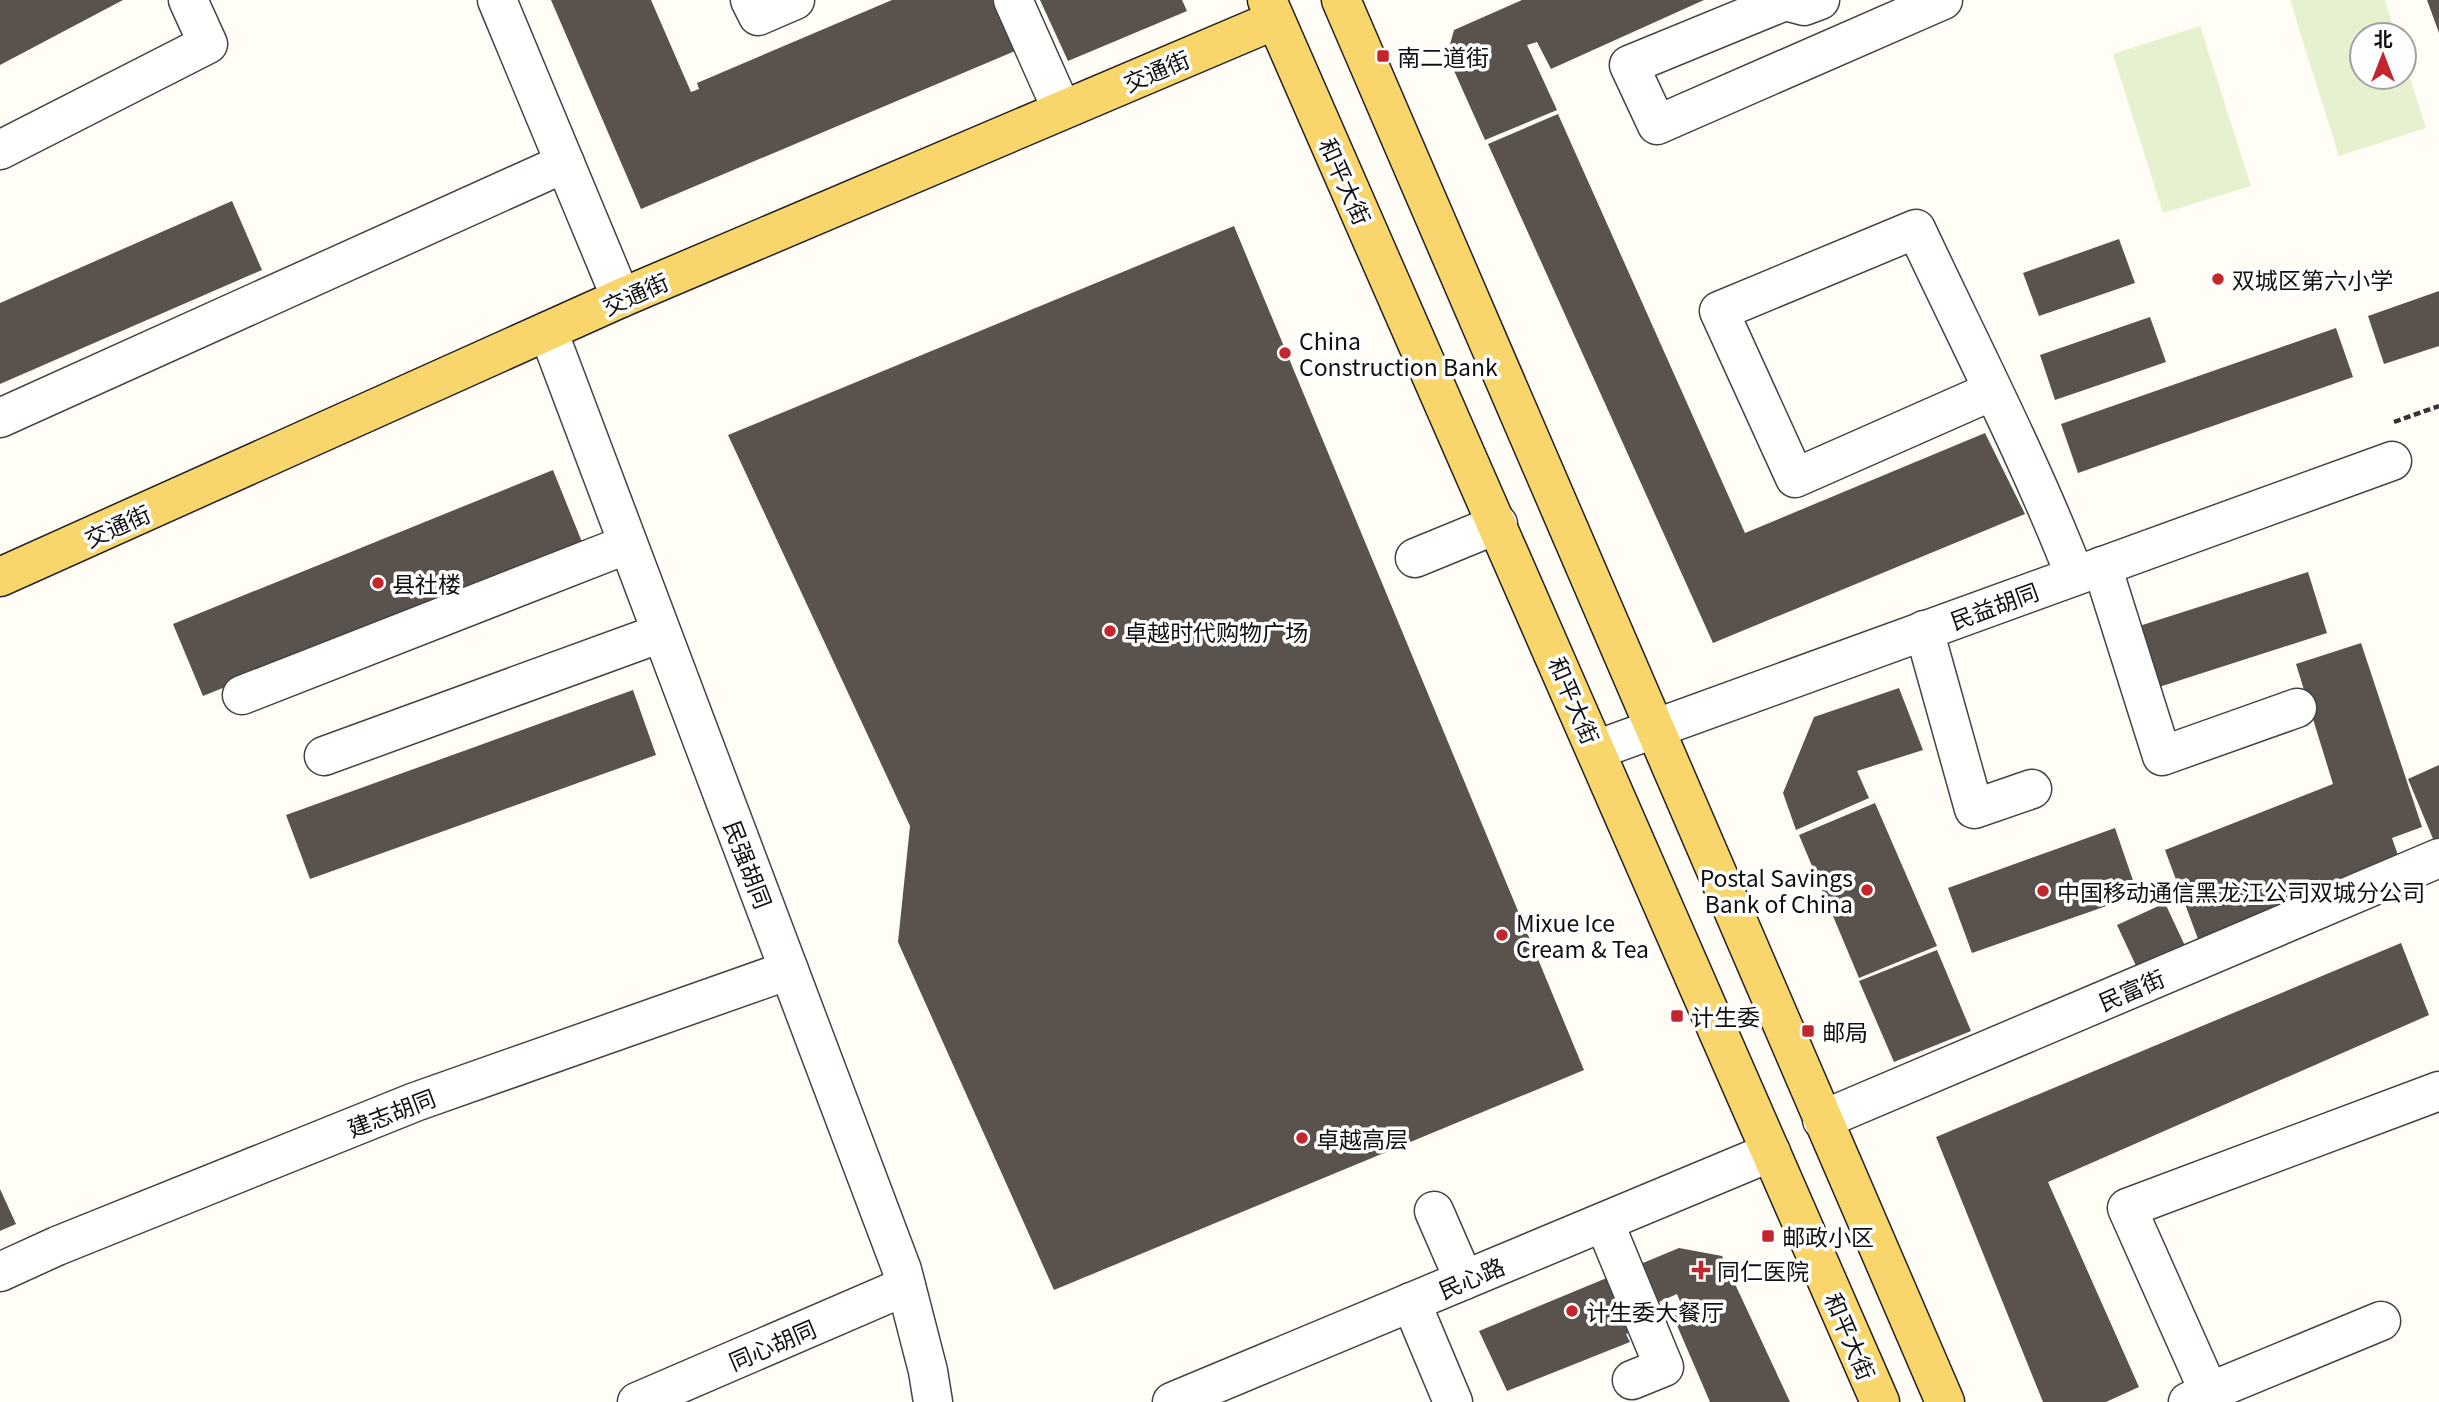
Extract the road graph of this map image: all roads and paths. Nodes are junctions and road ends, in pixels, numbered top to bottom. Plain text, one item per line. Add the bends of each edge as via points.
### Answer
1 (188, 0) edge
2 (497, 0) edge
3 (750, 0) edge
4 (795, 0) edge
5 (1013, 0) edge
6 (1341, 0) edge
7 (1943, 0) edge
8 (1809, 2) edge
9 (1271, 10) edge
10 (1825, 51) junction
11 (1062, 110) junction
12 (0, 150) edge
13 (565, 163) junction
14 (621, 298) junction
15 (548, 331) junction
16 (1992, 391) junction
17 (0, 418) edge
18 (2392, 461) dead end
19 (1498, 524) junction
20 (628, 544) junction
21 (1415, 558) dead end
22 (2088, 571) junction
23 (0, 577) edge
24 (1924, 630) junction
25 (661, 633) junction
26 (242, 695) dead end
27 (2297, 708) dead end
28 (1654, 727) junction
29 (1596, 750) junction
30 (324, 756) dead end
31 (2032, 789) dead end
32 (2439, 859) edge
33 (789, 970) junction
34 (2439, 1091) edge
35 (1822, 1120) junction
36 (1771, 1153) junction
37 (1434, 1211) dead end
38 (1604, 1222) junction
39 (0, 1272) edge
40 (1464, 1280) junction
41 (906, 1286) junction
42 (1411, 1302) junction
43 (2381, 1321) dead end
44 (1632, 1380) dead end
45 (2198, 1397) edge
46 (638, 1402) edge
47 (933, 1402) edge
48 (1172, 1402) edge
49 (1453, 1402) edge
50 (1880, 1402) edge
51 (1945, 1402) edge

1 - 12 street via 208,44
2 - 13 street
3 - 4 street via 758,16
5 - 11 street
6 - 28 main road
7 - 10 street
8 - 10 street
8 - 10 street via 1785,1 1629,65 1657,125
9 - 11 main road, 交通街
9 - 19 main road, 和平大街
11 - 14 main road, 交通街
13 - 14 street
13 - 17 street
14 - 15 main road, 交通街
15 - 20 street, 民强胡同
15 - 23 main road, 交通街
16 - 16 street via 1916,229 1719,312 1795,478
16 - 22 street
18 - 22 street, 民益胡同
19 - 21 street
19 - 29 main road, 和平大街
20 - 25 street, 民强胡同
20 - 26 street
22 - 24 street, 民益胡同
22 - 27 street via 2162,756
24 - 28 street, 民益胡同
24 - 31 street via 1974,808
25 - 30 street
25 - 33 street, 民强胡同
28 - 29 street, 民益胡同
28 - 35 main road
29 - 36 main road, 和平大街
32 - 35 street, 民富街
33 - 39 street, 建志胡同 via 415,1102
33 - 41 street, 民强胡同
34 - 45 street via 2127,1208
35 - 51 main road
36 - 38 street, 民心路
36 - 50 main road, 和平大街
37 - 40 street
38 - 40 street, 民心路
38 - 44 street via 1664,1367
40 - 42 street, 民心路
41 - 46 street, 同心胡同
41 - 47 street, 民强胡同
42 - 48 street, 民心路
42 - 49 street
43 - 45 street

